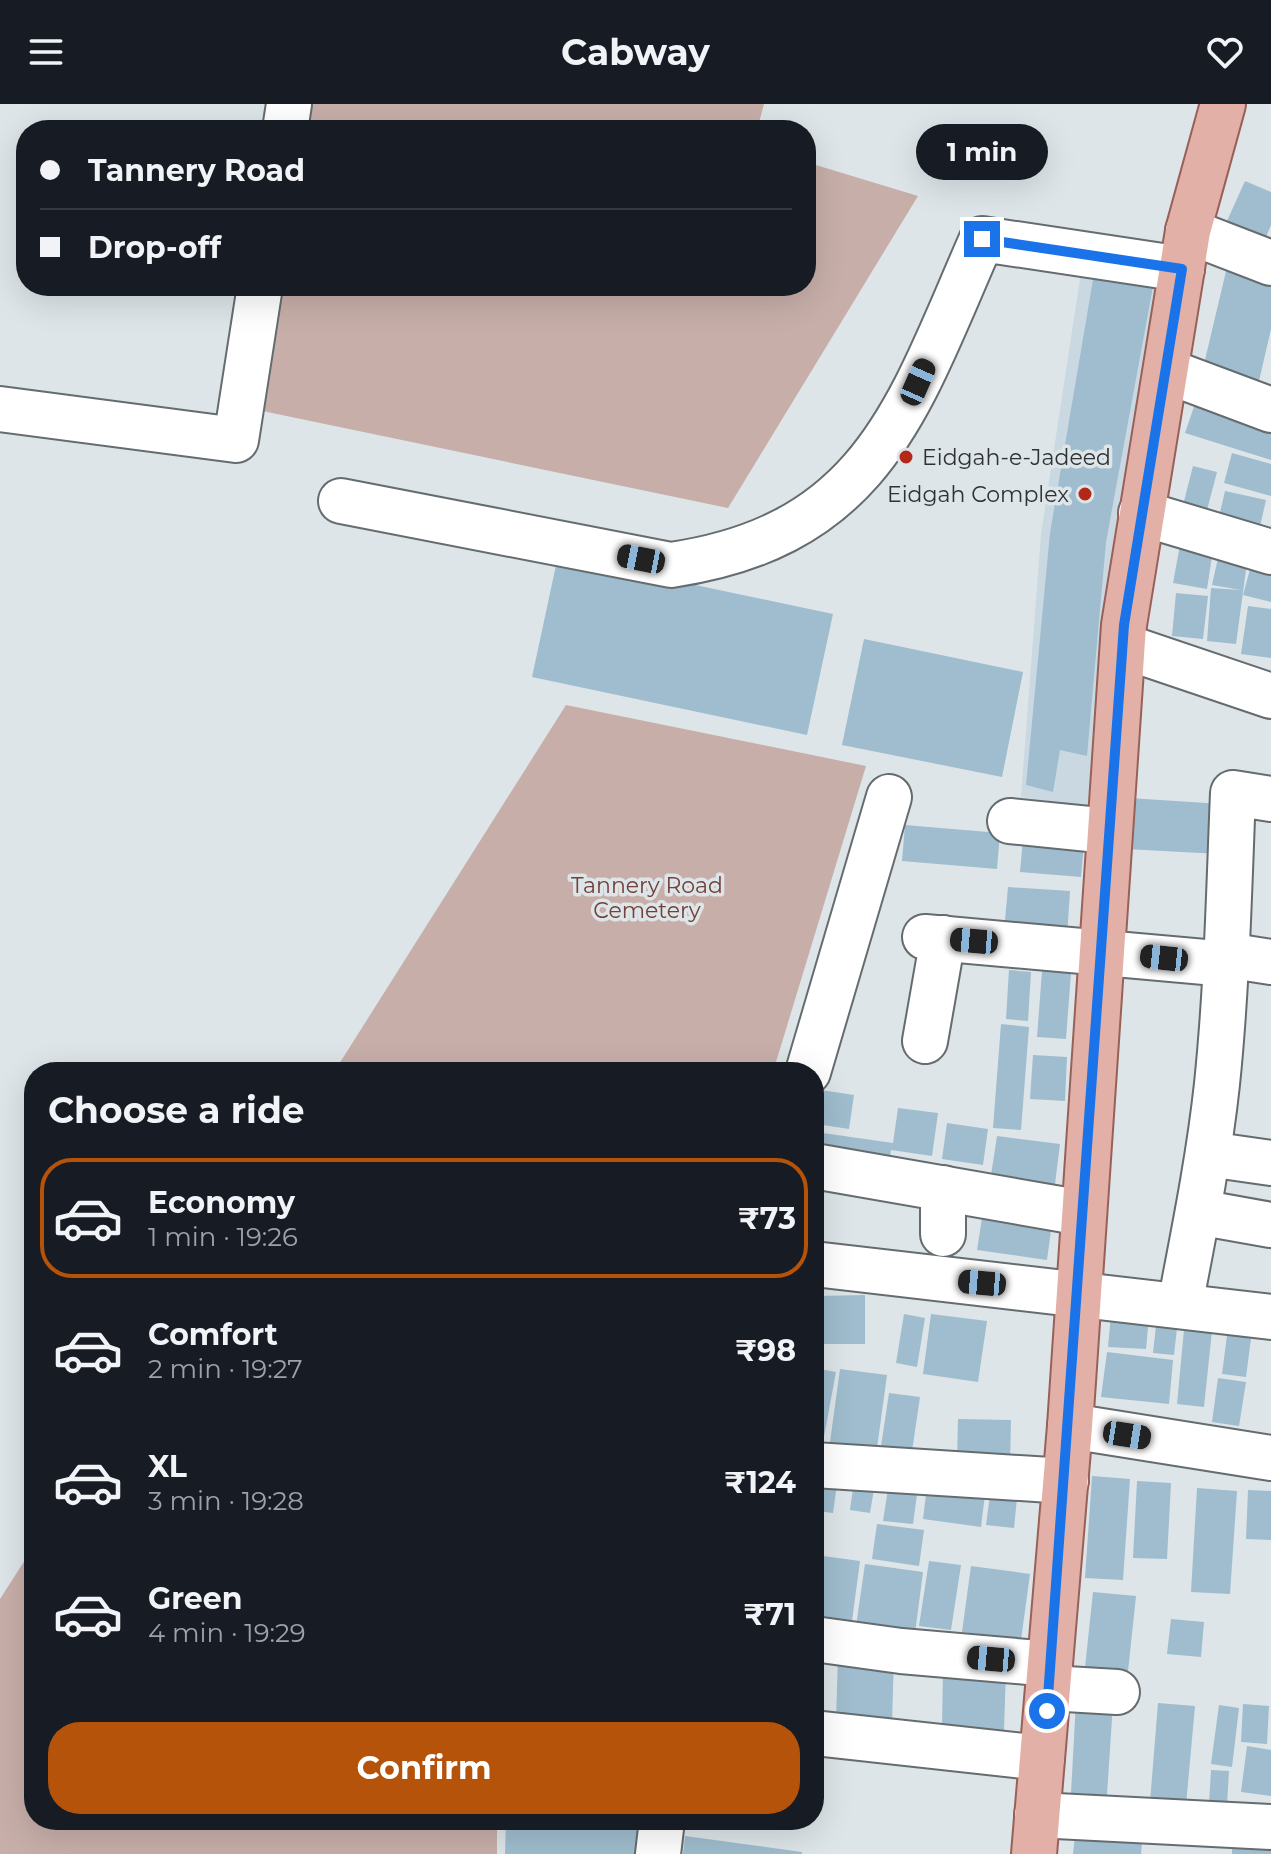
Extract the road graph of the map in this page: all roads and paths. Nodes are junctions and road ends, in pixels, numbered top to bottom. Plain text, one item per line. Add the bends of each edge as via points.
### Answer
1 (1223, 104) edge
2 (1185, 250) junction
3 (1271, 263) edge
4 (258, 296) edge
5 (1167, 371) junction
6 (0, 409) edge
7 (1271, 410) edge
8 (341, 501) dead end
9 (1141, 513) junction
10 (1271, 552) edge
11 (1123, 646) junction
12 (1271, 696) edge
13 (889, 797) dead end
14 (1271, 799) edge
15 (1010, 821) dead end
16 (1109, 831) junction
17 (1101, 951) junction
18 (1226, 959) junction
19 (1271, 962) edge
20 (925, 1041) dead end
21 (811, 1062) edge
22 (1208, 1154) junction
23 (1271, 1163) edge
24 (824, 1168) edge
25 (943, 1188) junction
26 (1198, 1212) junction
27 (1083, 1213) junction
28 (1271, 1225) edge
29 (943, 1234) dead end
30 (824, 1265) edge
31 (1078, 1292) junction
32 (1180, 1305) junction
33 (1271, 1317) edge
34 (1070, 1426) junction
35 (1271, 1458) edge
36 (824, 1466) edge
37 (1066, 1481) junction
38 (824, 1640) edge
39 (1050, 1676) junction
40 (1117, 1692) dead end
41 (824, 1734) edge
42 (1042, 1758) junction
43 (1271, 1827) edge
44 (661, 1830) edge
45 (1035, 1834) edge
46 (658, 1854) edge

1 - 2 main road
2 - 3 street
2 - 5 main road
2 - 8 street via 982,239 904,414 863,471 829,503 779,535 708,560 671,565
4 - 6 street via 236,440
5 - 7 street
5 - 9 main road
9 - 10 street
9 - 11 main road
11 - 12 street
11 - 16 main road
13 - 21 street
14 - 18 street via 1233,793
15 - 16 street
16 - 17 main road
17 - 18 street
17 - 20 street via 934,938
17 - 27 main road
18 - 19 street
18 - 22 street
22 - 23 street
22 - 26 street
24 - 25 street
25 - 27 street
25 - 29 street
26 - 28 street
26 - 32 street
27 - 31 main road
30 - 31 street
31 - 32 street
31 - 34 main road
32 - 33 street
34 - 35 street
34 - 37 main road
36 - 37 street
37 - 39 main road
38 - 39 street
39 - 40 street
39 - 42 main road
41 - 42 street
42 - 45 main road
43 - 45 street
44 - 46 street

